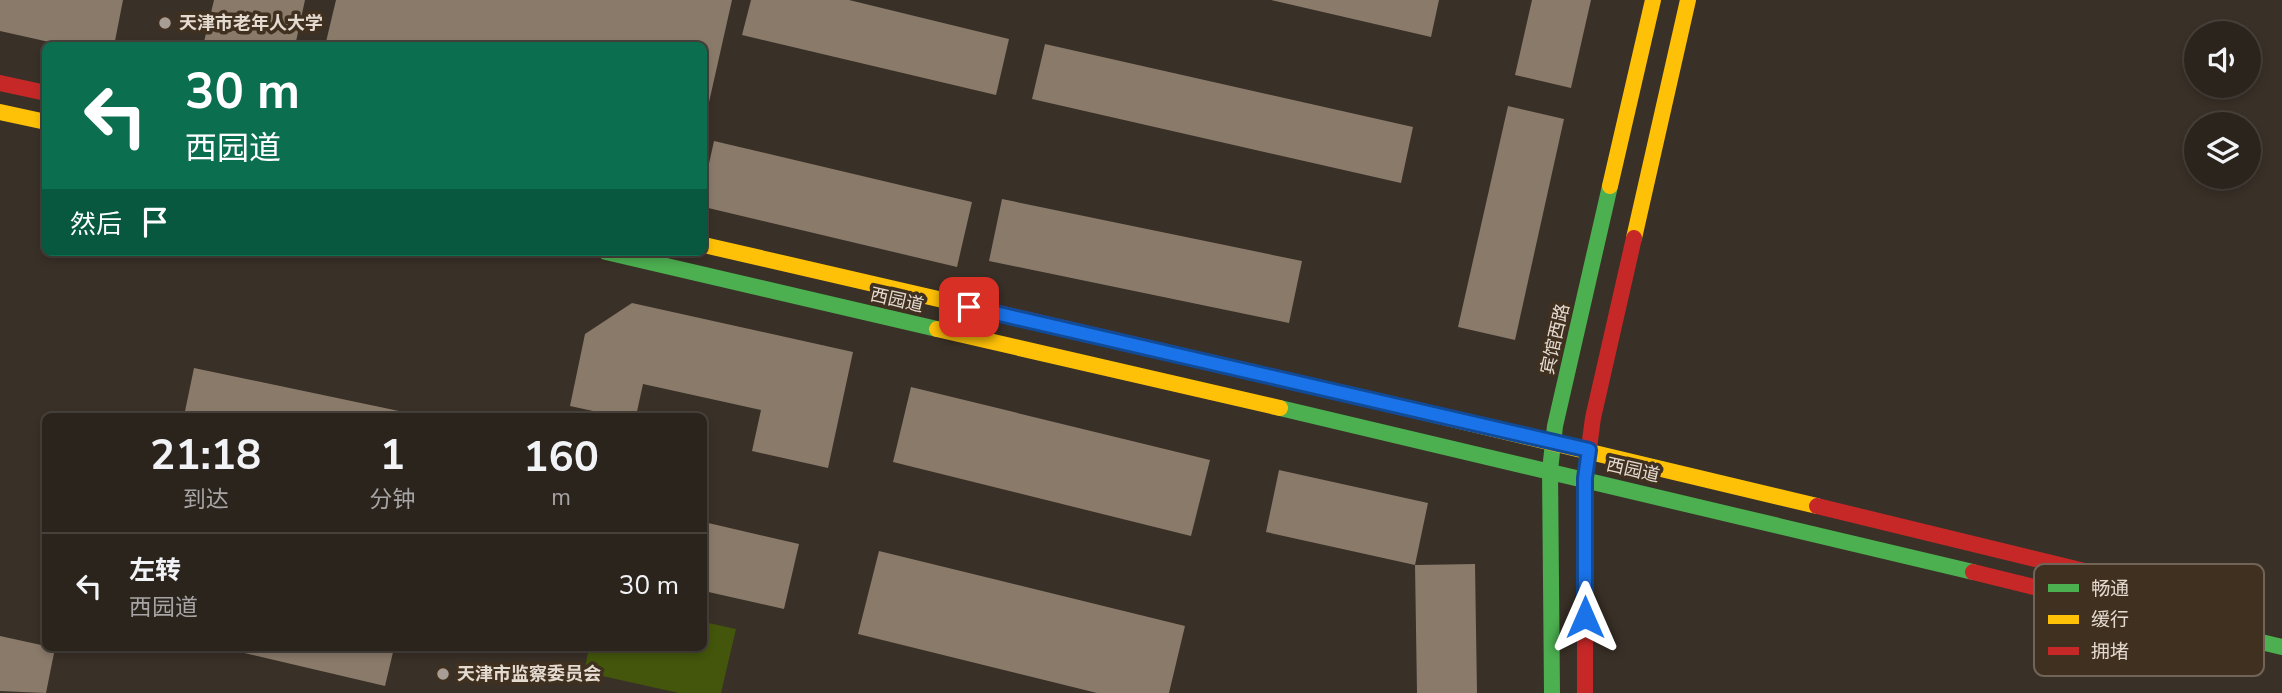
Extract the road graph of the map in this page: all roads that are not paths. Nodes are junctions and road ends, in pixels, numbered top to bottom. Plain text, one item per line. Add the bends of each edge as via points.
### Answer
1 (1653, 0) edge
2 (1688, 0) edge
3 (0, 83) edge
4 (42, 92) edge
5 (0, 112) edge
6 (42, 121) edge
7 (707, 247) edge
8 (623, 256) edge
9 (1553, 442) junction
10 (1589, 450) junction
11 (1550, 470) junction
12 (1675, 471) junction
13 (1590, 485) junction
14 (1665, 497) junction
15 (1618, 507) dead end
16 (1602, 524) dead end
17 (2055, 564) edge
18 (1585, 566) junction
19 (1551, 568) junction
20 (2034, 587) edge
21 (2264, 643) edge
22 (2282, 647) edge
23 (1552, 693) edge
24 (1585, 693) edge

1 - 9 street, 宾馆西路
2 - 10 street
3 - 4 street
5 - 6 street
7 - 9 street, 西园道
8 - 11 street, 西园道
9 - 10 street, 西园道
9 - 11 street, 宾馆西路
10 - 12 street, 西园道
10 - 13 street
11 - 13 street, 西园道
11 - 19 street, 宾馆西路
12 - 13 street via 1631,470
12 - 17 street, 西园道
13 - 14 street, 西园道
13 - 18 street
13 - 19 street via 1563,531
14 - 15 street
14 - 20 street, 西园道
16 - 18 street
18 - 24 street
19 - 23 street, 宾馆西路
21 - 22 street, 西园道

